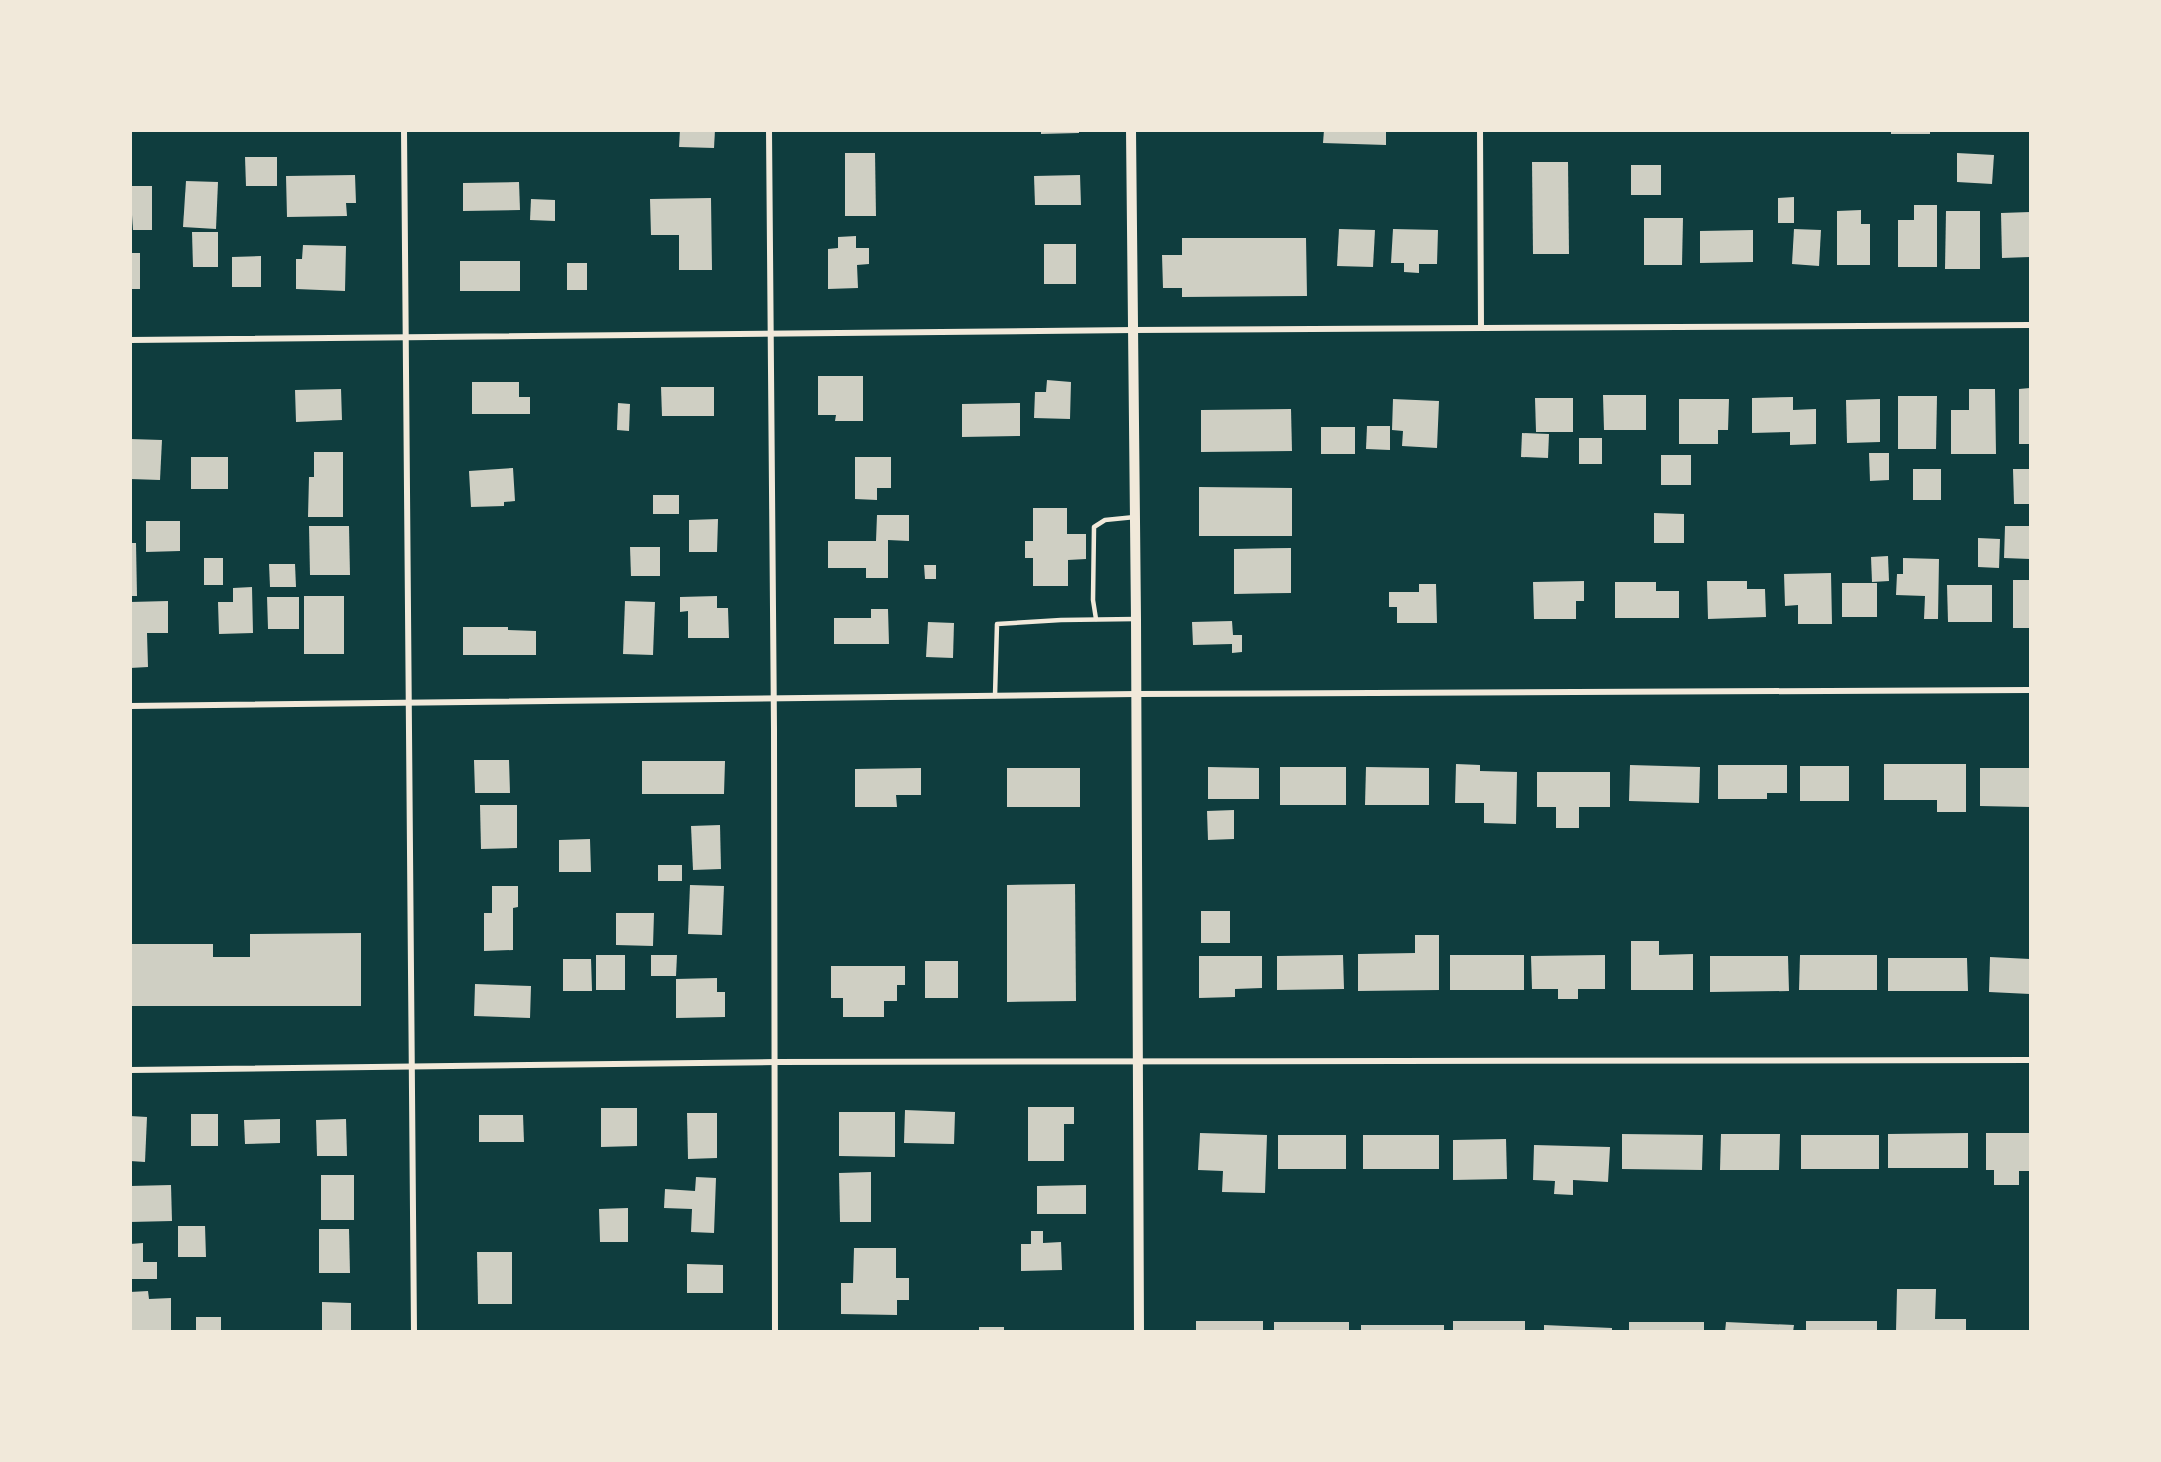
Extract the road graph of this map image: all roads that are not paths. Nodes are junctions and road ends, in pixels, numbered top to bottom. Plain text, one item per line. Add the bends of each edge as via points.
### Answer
1 (404, 130) edge
2 (769, 130) edge
3 (1131, 130) edge
4 (1480, 130) edge
5 (2031, 325) edge
6 (1481, 328) junction
7 (1134, 330) junction
8 (771, 333) junction
9 (406, 338) junction
10 (130, 339) edge
11 (1135, 517) junction
12 (1096, 619) junction
13 (1136, 619) junction
14 (2031, 690) edge
15 (1136, 694) junction
16 (995, 696) junction
17 (774, 698) junction
18 (409, 702) junction
19 (130, 706) edge
20 (2031, 1060) edge
21 (1138, 1061) junction
22 (775, 1062) junction
23 (412, 1066) junction
24 (130, 1070) edge
25 (414, 1332) edge
26 (775, 1332) edge
27 (1139, 1332) edge

1 - 9 street
2 - 8 street
3 - 7 street
4 - 6 street
5 - 6 street
6 - 7 street
7 - 8 street
7 - 11 street
8 - 9 street
8 - 17 street
9 - 10 street
9 - 18 street
11 - 12 lane via 1105,520 1094,527
11 - 13 street
12 - 13 lane
12 - 16 lane via 997,624
13 - 15 street
14 - 15 street
15 - 16 street
15 - 21 street
16 - 17 street
17 - 18 street
17 - 22 street
18 - 19 street
18 - 23 street
20 - 21 street
21 - 22 street
21 - 27 street
22 - 23 street
22 - 26 street
23 - 24 street
23 - 25 street

